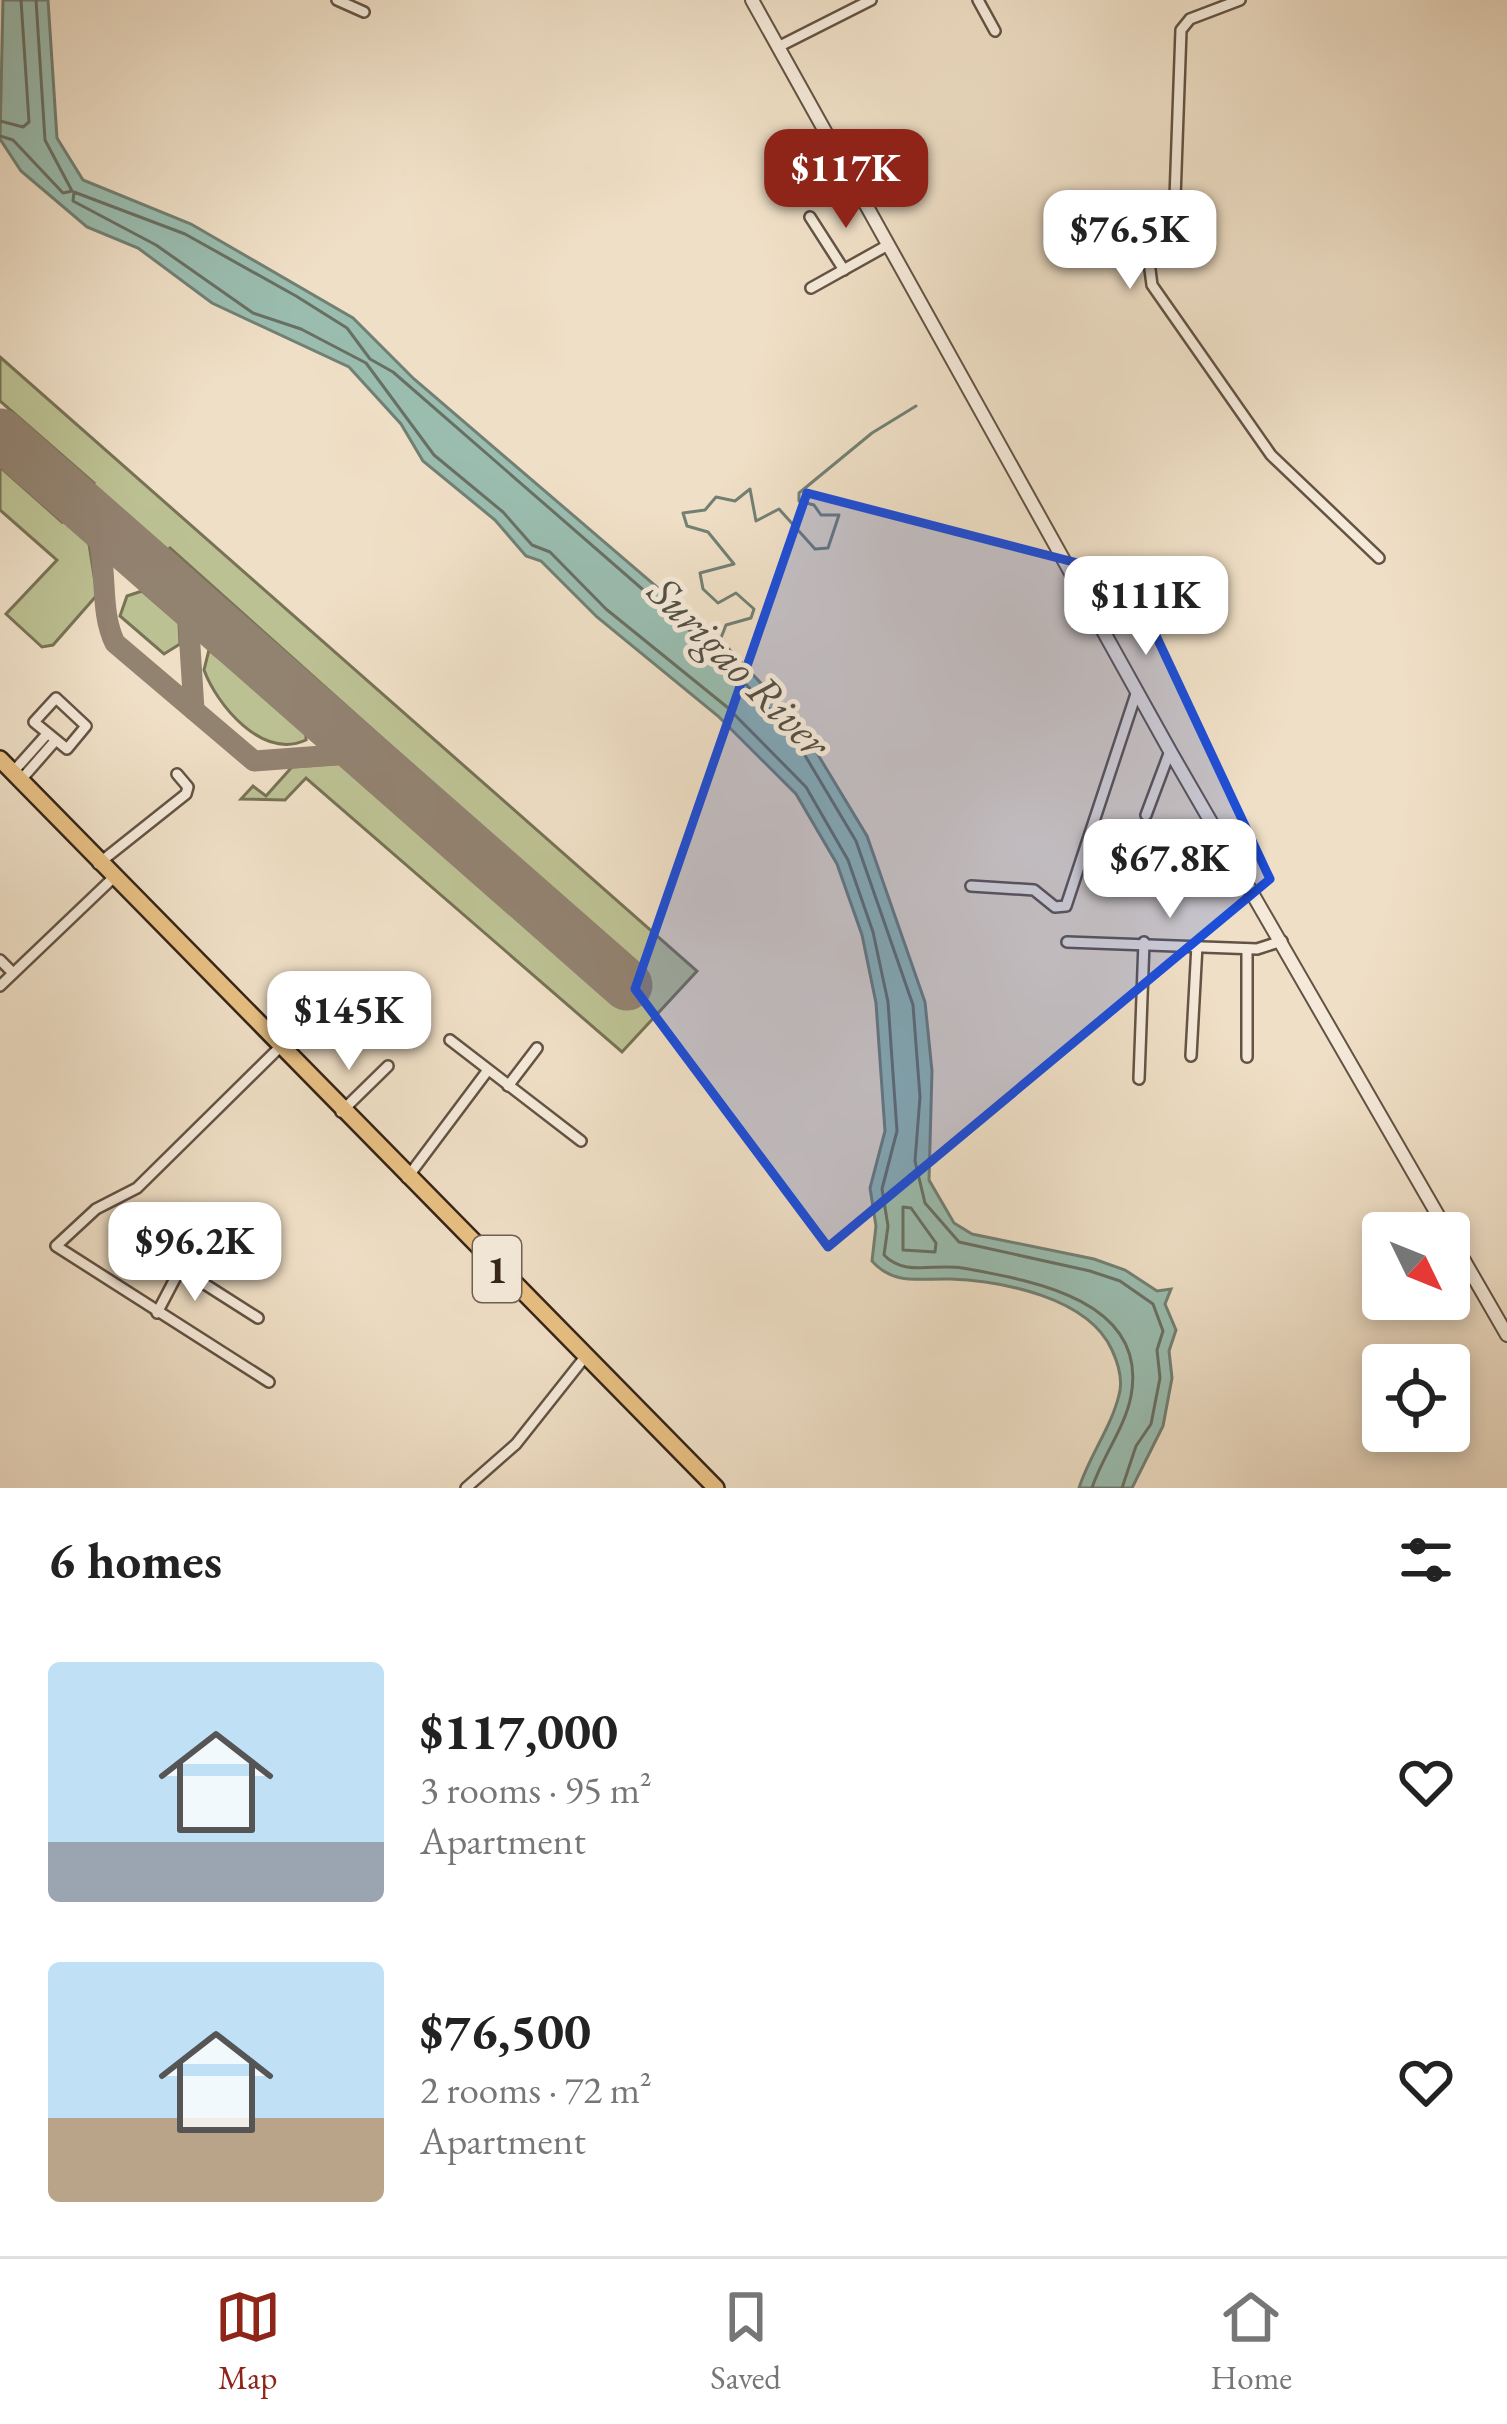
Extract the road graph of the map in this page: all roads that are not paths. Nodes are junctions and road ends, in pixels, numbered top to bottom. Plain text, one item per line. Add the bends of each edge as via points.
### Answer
1 (337, 0) edge
2 (752, 0) edge
3 (871, 0) edge
4 (978, 0) edge
5 (1240, 0) edge
6 (364, 12) dead end
7 (995, 31) dead end
8 (778, 47) junction
9 (810, 217) dead end
10 (889, 245) junction
11 (844, 270) junction
12 (811, 288) dead end
13 (1379, 558) dead end
14 (1137, 692) junction
15 (51, 737) junction
16 (1170, 751) junction
17 (6, 766) edge
18 (177, 775) dead end
19 (1146, 815) dead end
20 (98, 864) junction
21 (112, 879) junction
22 (971, 886) dead end
23 (1282, 941) junction
24 (1066, 942) dead end
25 (1144, 942) junction
26 (1197, 945) junction
27 (1246, 949) junction
28 (0, 960) edge
29 (13, 973) junction
30 (0, 986) edge
31 (450, 1040) dead end
32 (279, 1048) junction
33 (537, 1048) dead end
34 (1191, 1056) dead end
35 (1247, 1057) dead end
36 (388, 1066) dead end
37 (488, 1070) junction
38 (1139, 1079) dead end
39 (508, 1086) junction
40 (341, 1112) junction
41 (581, 1141) dead end
42 (406, 1178) junction
43 (145, 1261) dead end
44 (179, 1271) junction
45 (157, 1313) junction
46 (258, 1318) dead end
47 (1507, 1335) edge
48 (585, 1358) junction
49 (269, 1382) dead end
50 (466, 1488) edge
51 (716, 1488) edge

1 - 6 street
2 - 8 street
3 - 8 street
4 - 7 street
5 - 13 street via 1180,30 1174,226 1150,262 1151,286 1271,455
8 - 10 street
9 - 11 street
10 - 11 street
10 - 14 street
11 - 12 street
14 - 16 street
14 - 22 street via 1066,906 1034,890
15 - 15 street via 34,722 56,698 85,729 67,749
15 - 17 street
16 - 19 street
16 - 23 street
17 - 20 highway, 1
18 - 20 street via 186,794
20 - 21 highway, 1
21 - 29 street
21 - 32 highway, 1
23 - 27 street
23 - 47 street
24 - 25 street
25 - 26 street
25 - 38 street
26 - 27 street
26 - 34 street
27 - 35 street
28 - 29 street
29 - 30 street
31 - 37 street
32 - 40 highway, 1
32 - 45 street via 137,1188 56,1244
33 - 39 street
36 - 40 street
37 - 39 street
37 - 42 street
39 - 41 street
40 - 42 highway, 1
42 - 48 highway, 1
43 - 44 street
44 - 45 street
44 - 46 street
45 - 49 street
48 - 50 street via 516,1444
48 - 51 highway, 1

